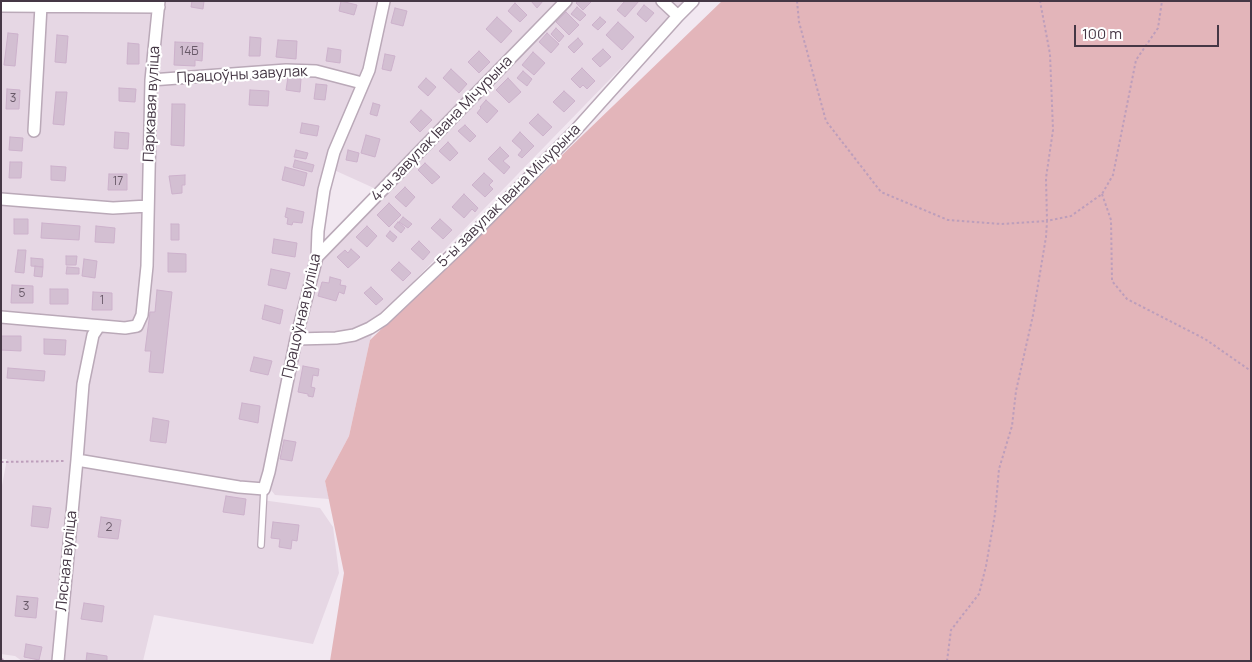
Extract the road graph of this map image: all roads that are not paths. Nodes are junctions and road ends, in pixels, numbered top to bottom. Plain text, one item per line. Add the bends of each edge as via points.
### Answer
1 (384, 1) edge
2 (566, 1) edge
3 (662, 1) edge
4 (693, 1) edge
5 (159, 4) edge
6 (1, 6) edge
7 (41, 6) junction
8 (678, 16) junction
9 (151, 80) junction
10 (362, 82) junction
11 (34, 131) dead end
12 (1, 199) edge
13 (148, 206) junction
14 (318, 230) junction
15 (334, 240) junction
16 (317, 257) junction
17 (1, 317) edge
18 (99, 326) junction
19 (296, 339) junction
20 (77, 460) junction
21 (264, 489) junction
22 (261, 544) dead end
23 (58, 661) edge

1 - 10 street, Працоўная вуліца via 368,70
2 - 15 street, 4-ы завулак Івана Мічурына
3 - 8 street
4 - 8 street, 5-ы завулак Івана Мічурына
5 - 7 street
5 - 9 street, Паркавая вуліца
6 - 7 street
7 - 11 street
8 - 19 street, 5-ы завулак Івана Мічурына via 574,132 384,319 354,335
9 - 10 street, Працоўны завулак via 286,70 316,71
9 - 13 street, Паркавая вуліца
10 - 14 street, Працоўная вуліца via 334,152
12 - 13 street via 112,208
13 - 18 street, Паркавая вуліца via 142,315 137,326
14 - 15 street
14 - 16 street, Працоўная вуліца
15 - 16 street, 4-ы завулак Івана Мічурына
16 - 19 street, Працоўная вуліца
17 - 18 street
18 - 20 street, Лясная вуліца via 93,335 83,384
19 - 21 street, Працоўная вуліца
20 - 21 street
20 - 23 street, Лясная вуліца
21 - 22 lane

